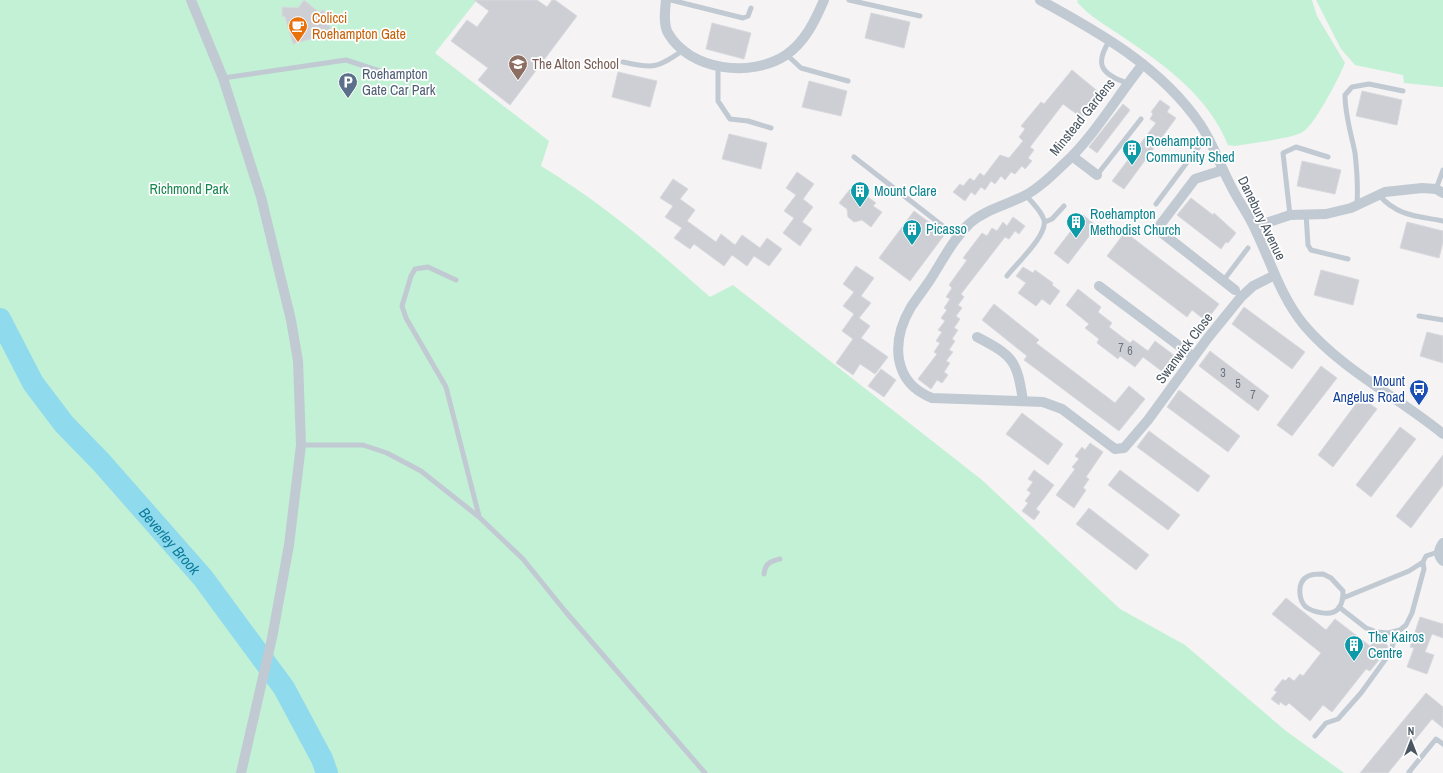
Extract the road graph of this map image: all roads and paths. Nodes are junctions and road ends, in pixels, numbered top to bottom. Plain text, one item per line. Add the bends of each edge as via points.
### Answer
1 (191, 0) edge
2 (666, 0) edge
3 (671, 0) edge
4 (824, 0) edge
5 (849, 0) edge
6 (1040, 0) edge
7 (751, 8) dead end
8 (920, 16) dead end
9 (1110, 40) junction
10 (682, 51) junction
11 (786, 54) junction
12 (623, 62) dead end
13 (1142, 64) junction
14 (718, 67) junction
15 (418, 77) dead end
16 (223, 78) junction
17 (848, 81) dead end
18 (1127, 83) junction
19 (1403, 91) dead end
20 (1141, 119) dead end
21 (771, 128) dead end
22 (1208, 139) junction
23 (1072, 156) junction
24 (854, 157) dead end
25 (1328, 157) dead end
26 (1223, 170) junction
27 (1443, 170) edge
28 (1097, 175) joint
29 (1440, 191) edge
30 (1026, 195) junction
31 (1379, 195) junction
32 (1156, 204) dead end
33 (1064, 206) dead end
34 (1357, 206) junction
35 (1306, 213) junction
36 (1290, 215) junction
37 (1443, 221) edge
38 (1045, 222) junction
39 (1254, 227) junction
40 (957, 236) junction
41 (1248, 248) dead end
42 (1348, 259) dead end
43 (1275, 275) junction
44 (1006, 276) dead end
45 (456, 280) dead end
46 (1223, 281) junction
47 (1099, 286) dead end
48 (1235, 290) dead end
49 (1419, 316) dead end
50 (1443, 320) edge
51 (977, 337) dead end
52 (1194, 357) junction
53 (1023, 401) junction
54 (1443, 433) edge
55 (301, 445) junction
56 (1124, 448) joint
57 (479, 517) junction
58 (1443, 543) edge
59 (1441, 557) edge
60 (780, 559) dead end
61 (1423, 562) junction
62 (764, 574) dead end
63 (1343, 598) junction
64 (1339, 607) junction
65 (1394, 632) junction
66 (1315, 736) dead end
67 (1443, 744) edge
68 (241, 773) edge
69 (705, 773) edge
70 (1410, 773) edge

1 - 16 street
2 - 10 street via 664,12 667,32
3 - 7 lane via 743,18 748,16
4 - 11 street via 811,28
5 - 8 lane
6 - 9 street, Danebury Avenue
9 - 13 street, Danebury Avenue
9 - 18 lane via 1100,59 1101,67 1108,74
10 - 12 lane via 663,64 652,67
10 - 14 street
11 - 14 street via 755,66 735,69
11 - 17 lane via 801,68
13 - 18 street, Minstead Gardens
13 - 22 street, Danebury Avenue via 1187,107
14 - 21 lane via 718,102 730,119
15 - 16 lane via 395,76 346,60
16 - 55 street via 261,197 291,320 298,361
18 - 23 street, Minstead Gardens
19 - 34 lane via 1369,84 1352,87 1345,95 1345,112 1355,153
20 - 28 lane
22 - 26 street, Danebury Avenue
22 - 32 lane via 1200,145
23 - 28 street
23 - 30 street, Minstead Gardens
24 - 40 lane
25 - 36 lane via 1296,147 1283,153
26 - 39 street, Danebury Avenue
26 - 46 street via 1195,179 1157,229
27 - 29 lane
29 - 31 street via 1408,189
30 - 38 lane
30 - 40 street, Minstead Gardens via 983,213
31 - 34 street
31 - 37 lane via 1388,206 1405,214
33 - 38 lane via 1052,219
34 - 35 street via 1326,214
35 - 36 street
35 - 42 lane via 1310,250
36 - 39 street
38 - 44 lane via 1040,236
39 - 43 street, Danebury Avenue
40 - 53 street, Minstead Gardens via 910,309 898,340 902,373 911,386 932,398
41 - 46 lane
43 - 52 street, Swanwick Close via 1253,286 1242,297
43 - 54 street, Danebury Avenue via 1304,324 1320,341 1342,360
45 - 57 lane via 428,267 415,269 402,306 406,318 446,387
46 - 48 street
47 - 52 street
49 - 50 lane
51 - 53 street via 995,346 1015,363 1020,377
52 - 56 street, Swanwick Close
53 - 56 street, Minstead Gardens via 1043,402 1062,409 1115,449
55 - 57 lane via 363,445 387,453 421,471
55 - 68 street via 289,545 272,638
57 - 69 lane via 523,559
58 - 59 street via 1438,549
59 - 61 lane via 1426,556
60 - 62 lane via 769,563
61 - 63 lane via 1409,571
61 - 65 lane via 1424,569 1412,612 1406,625
63 - 64 lane
63 - 64 lane via 1343,591 1338,584 1323,574 1312,575 1304,579 1300,585 1300,598 1306,606 1320,613 1331,612
64 - 65 lane via 1366,628 1377,632
65 - 66 lane via 1390,653 1361,693 1338,719 1326,723
67 - 70 lane via 1436,739

